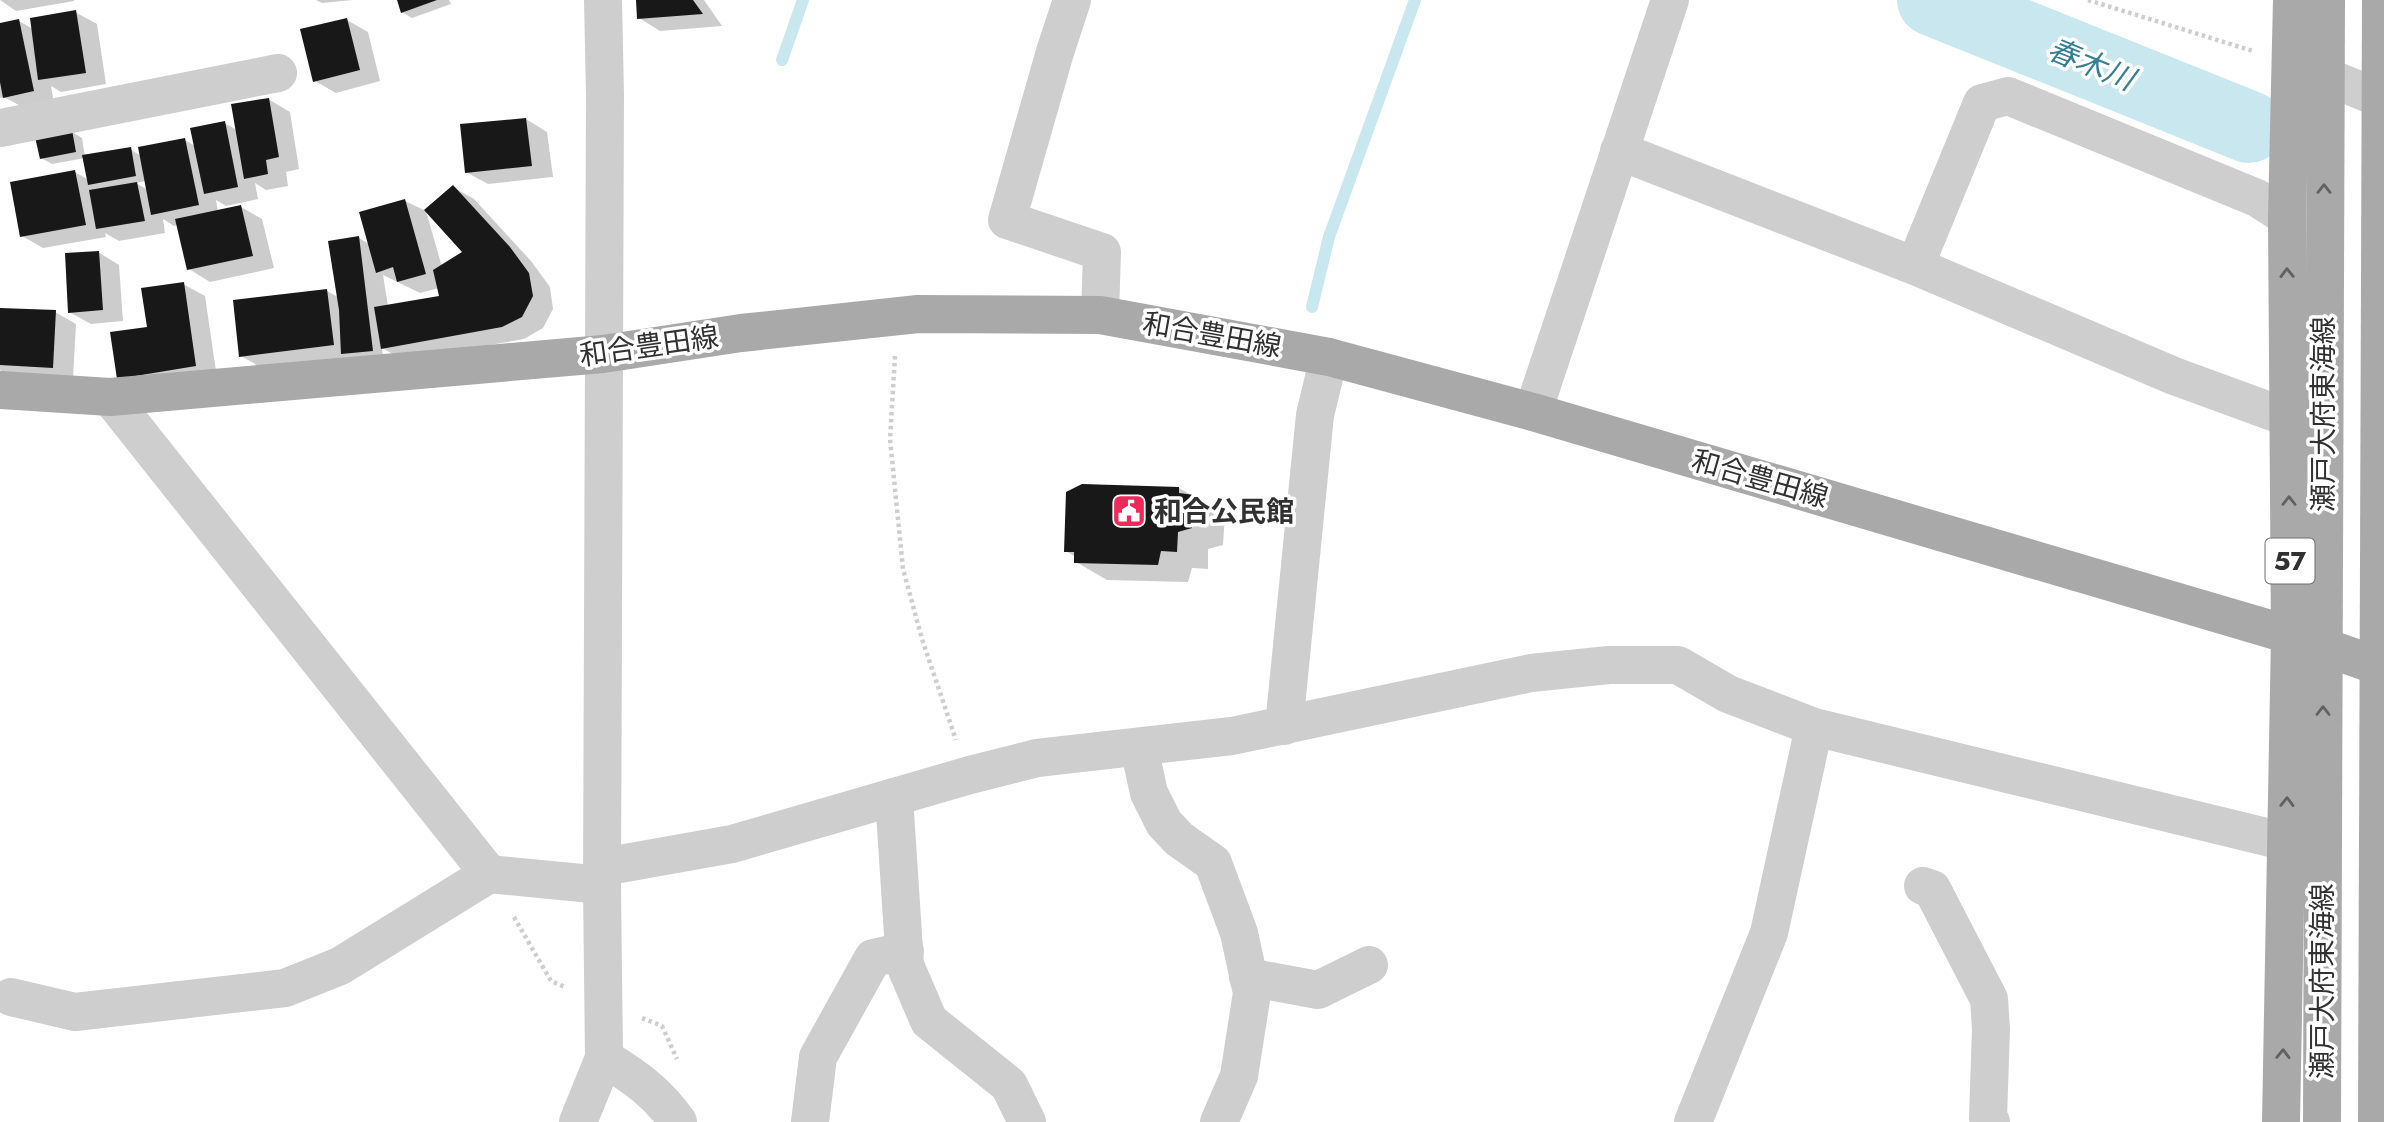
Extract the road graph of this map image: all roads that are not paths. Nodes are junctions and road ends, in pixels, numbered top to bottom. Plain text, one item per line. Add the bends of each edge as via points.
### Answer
1 (603, 0) edge
2 (1072, 0) edge
3 (1670, 0) edge
4 (2292, 0) edge
5 (2326, 0) edge
6 (2381, 0) edge
7 (2291, 62) junction
8 (278, 73) dead end
9 (2384, 100) edge
10 (0, 128) edge
11 (1619, 151) junction
12 (2287, 217) junction
13 (1915, 266) junction
14 (1100, 315) junction
15 (603, 354) junction
16 (1329, 357) junction
17 (0, 390) edge
18 (110, 397) junction
19 (1533, 412) junction
20 (2289, 418) junction
21 (2290, 635) junction
22 (2384, 668) edge
23 (1284, 726) junction
24 (1814, 727) junction
25 (1139, 747) junction
26 (894, 797) junction
27 (2287, 842) junction
28 (489, 874) junction
29 (602, 876) junction
30 (1923, 886) dead end
31 (905, 951) junction
32 (1369, 965) dead end
33 (1248, 977) junction
34 (11, 997) dead end
35 (604, 1058) junction
36 (578, 1122) edge
37 (678, 1122) edge
38 (810, 1122) edge
39 (1027, 1122) edge
40 (1219, 1122) edge
41 (1693, 1122) edge
42 (1991, 1122) edge
43 (2281, 1122) edge
44 (2322, 1122) edge
45 (2377, 1122) edge

1 - 15 street
2 - 14 street via 1007,220 1102,252
3 - 11 street
4 - 7 main road, 57
44 -> 5 main road, 瀬戸大府東海線 / 57, bridge
6 - 45 main road, 瀬戸大府東海線, bridge
7 - 9 street
7 - 12 main road, 57
8 - 10 street
11 - 13 street
11 - 19 street
12 - 13 street via 2257,198 2008,96 1982,103
20 -> 12 main road, 57
13 - 20 street via 2174,376
14 - 15 main road, 和合豊田線 via 918,314
14 - 16 main road, 和合豊田線
15 - 18 main road, 和合豊田線
15 - 29 street
16 - 19 main road, 和合豊田線
16 - 23 street via 1315,415
17 - 18 main road, 和合豊田線
18 - 28 street
19 - 21 main road, 和合豊田線
21 -> 20 main road, 57
21 - 22 main road, 和合豊田線
27 -> 21 main road, 57
23 - 24 street via 1531,673 1609,665 1678,665 1728,694
23 - 25 street
24 - 27 street
24 - 41 street via 1769,933
25 - 26 street via 1037,758
25 - 33 street via 1149,793 1164,823 1213,863 1239,933
26 - 29 street
26 - 31 street
43 -> 27 main road, 57
28 - 29 street
28 - 34 street via 340,965 285,988 75,1012
29 - 35 street
30 - 42 street via 1932,889 1989,999
31 - 38 street via 873,958 855,990 818,1057
31 - 39 street via 905,965 929,1021 1009,1084
32 - 33 street via 1318,990
33 - 40 street via 1252,993 1240,1076
35 - 36 street
35 - 37 street via 639,1079

